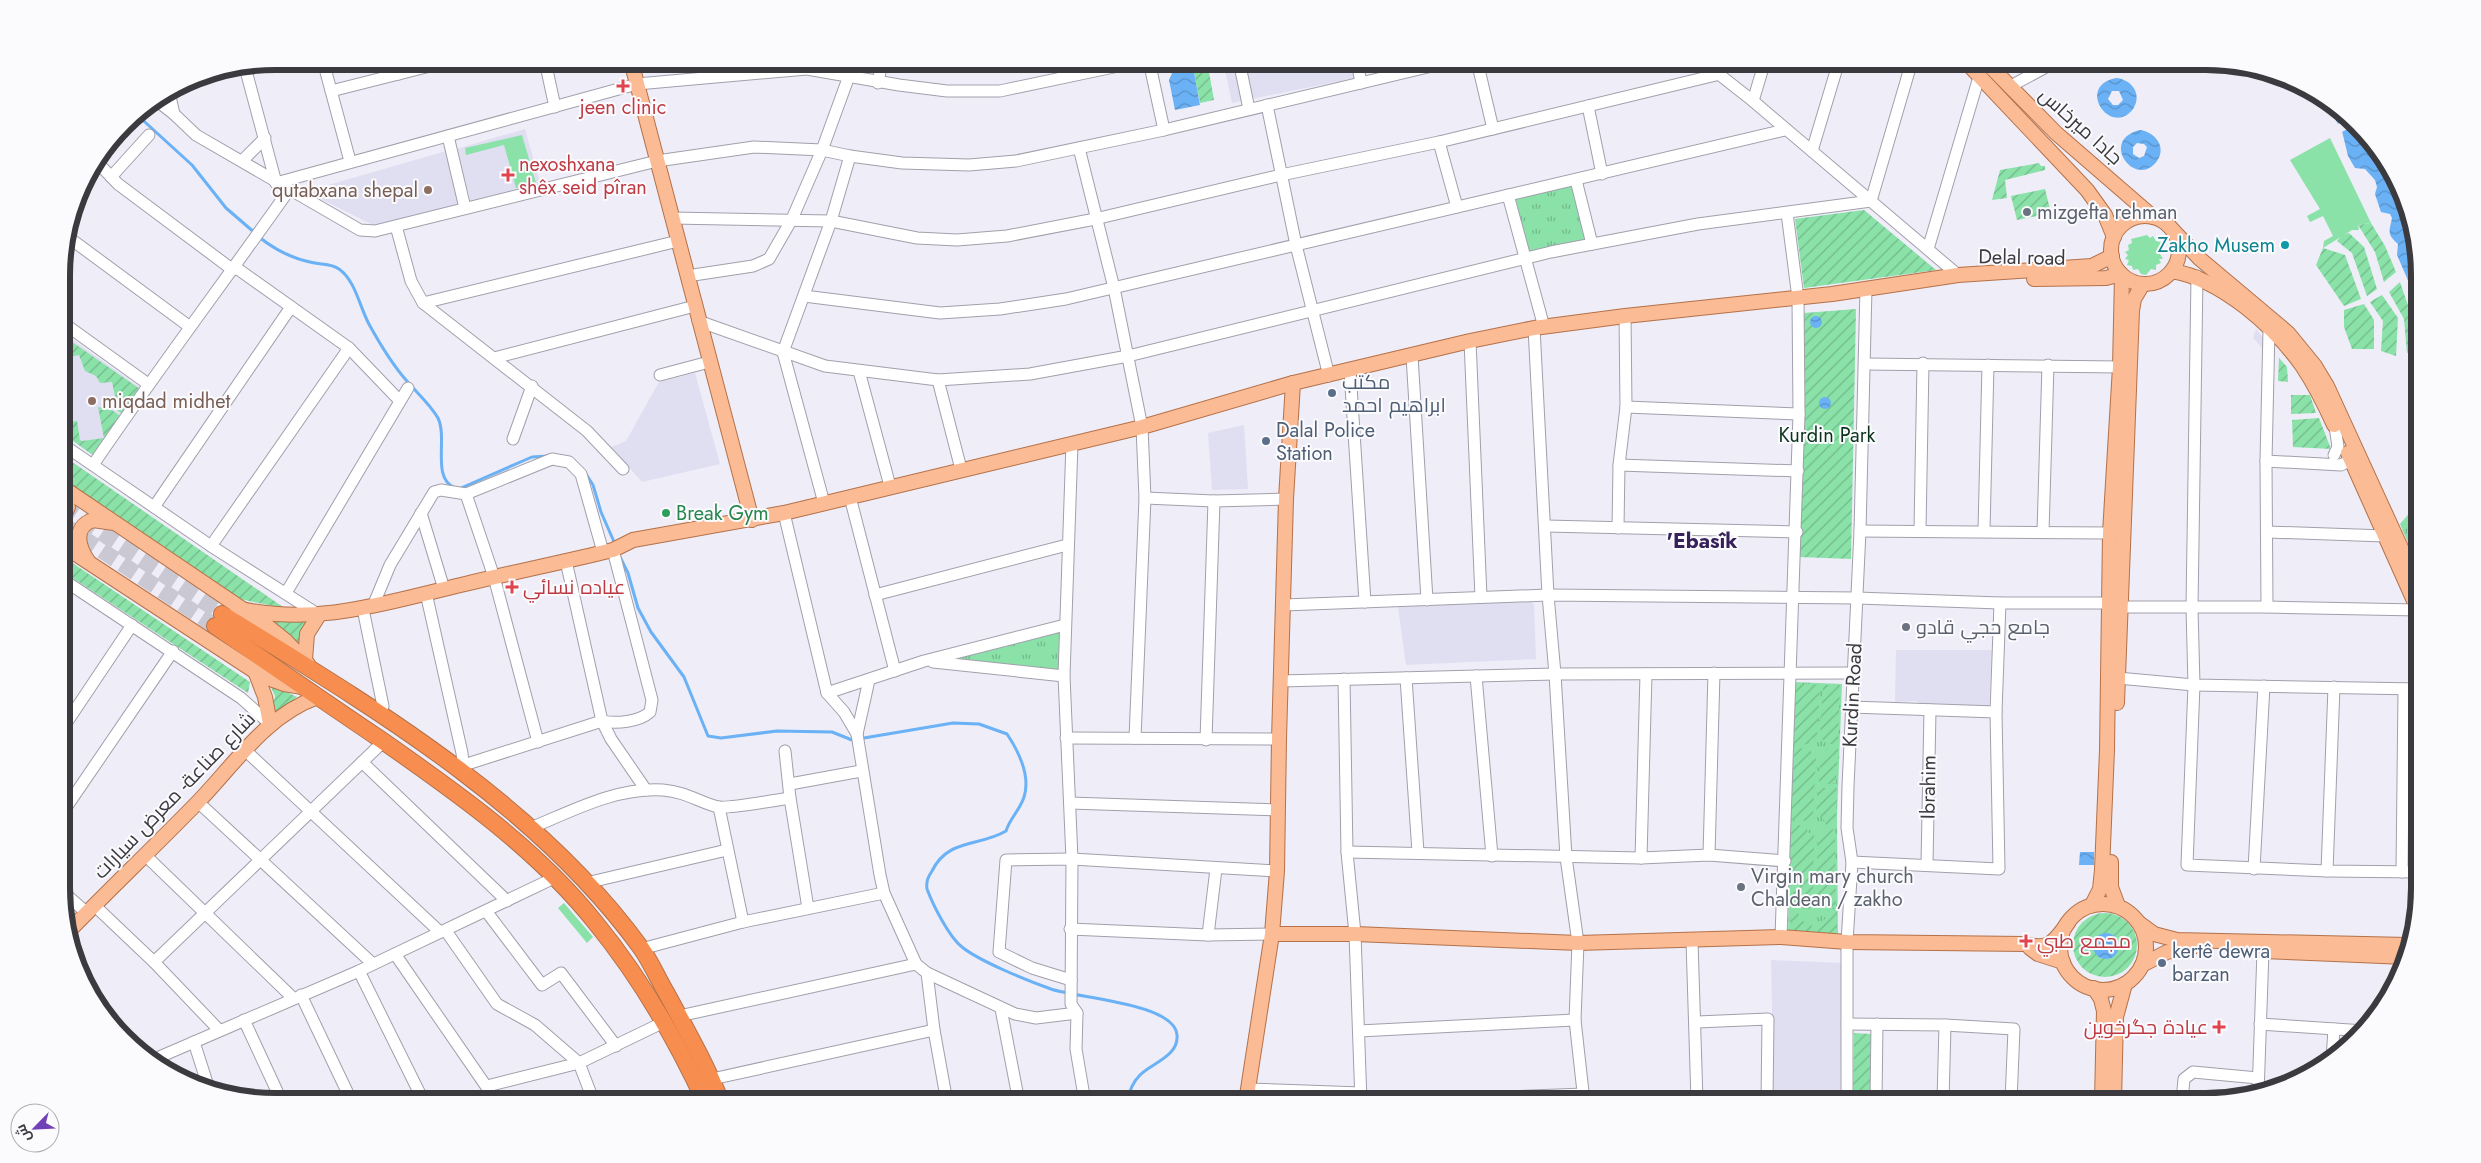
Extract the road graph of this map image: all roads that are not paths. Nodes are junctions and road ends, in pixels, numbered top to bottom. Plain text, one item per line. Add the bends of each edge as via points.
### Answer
1 (325, 70) edge
2 (398, 70) edge
3 (415, 70) edge
4 (546, 70) edge
5 (634, 70) edge
6 (796, 70) edge
7 (813, 70) edge
8 (880, 70) edge
9 (1099, 70) edge
10 (1152, 70) edge
11 (1241, 70) edge
12 (1359, 70) edge
13 (1416, 70) edge
14 (1479, 70) edge
15 (1714, 70) edge
16 (1762, 70) edge
17 (1836, 70) edge
18 (1909, 70) edge
19 (1973, 70) edge
20 (1993, 70) edge
21 (2041, 70) edge
22 (246, 72) edge
23 (399, 74) junction
24 (1720, 74) junction
25 (849, 76) junction
26 (1979, 77) junction
27 (878, 83) junction
28 (1361, 83) junction
29 (638, 84) junction
30 (2009, 88) junction
31 (331, 91) junction
32 (170, 98) edge
33 (1753, 101) junction
34 (161, 104) edge
35 (1267, 105) junction
36 (1588, 106) junction
37 (555, 107) junction
38 (1249, 109) junction
39 (174, 114) junction
40 (1492, 129) junction
41 (1164, 130) junction
42 (1785, 130) junction
43 (149, 136) dead end
44 (448, 136) junction
45 (265, 138) junction
46 (1440, 142) junction
47 (1079, 148) junction
48 (822, 150) junction
49 (1812, 151) junction
50 (850, 156) junction
51 (242, 161) junction
52 (350, 161) junction
53 (657, 161) junction
54 (101, 166) edge
55 (1602, 174) junction
56 (1280, 175) junction
57 (111, 177) junction
58 (1576, 180) junction
59 (276, 183) junction
60 (289, 190) junction
61 (1508, 195) junction
62 (1871, 201) junction
63 (1457, 207) junction
64 (465, 208) junction
65 (1787, 213) junction
66 (2153, 217) junction
67 (672, 218) junction
68 (792, 219) junction
69 (1096, 219) junction
70 (831, 221) junction
71 (2168, 225) junction
72 (396, 226) junction
73 (2114, 236) junction
74 (73, 241) edge
75 (678, 241) junction
76 (1592, 244) junction
77 (1296, 246) junction
78 (1928, 249) junction
79 (2112, 256) junction
80 (1525, 259) junction
81 (234, 269) junction
82 (2172, 271) junction
83 (1958, 274) junction
84 (2122, 275) junction
85 (687, 276) junction
86 (2197, 276) junction
87 (2143, 284) junction
88 (1114, 288) junction
89 (1866, 288) junction
90 (804, 296) junction
91 (1798, 298) junction
92 (423, 302) junction
93 (695, 306) junction
94 (291, 307) junction
95 (1312, 311) junction
96 (1625, 316) junction
97 (698, 321) junction
98 (190, 327) junction
99 (70, 328) edge
100 (1539, 328) junction
101 (2269, 329) junction
102 (1470, 341) junction
103 (349, 348) junction
104 (783, 352) junction
105 (1128, 356) junction
106 (1412, 356) junction
107 (494, 358) junction
108 (709, 362) junction
109 (1865, 364) junction
110 (1923, 364) junction
111 (1988, 365) junction
112 (2048, 365) junction
113 (2120, 367) junction
114 (860, 371) junction
115 (1350, 371) junction
116 (660, 375) dead end
117 (1329, 376) junction
118 (938, 380) junction
119 (1293, 383) junction
120 (148, 384) junction
121 (532, 386) junction
122 (408, 388) dead end
123 (399, 400) junction
124 (1626, 407) junction
125 (1799, 414) junction
126 (2335, 426) junction
127 (1142, 427) junction
128 (513, 439) dead end
129 (1072, 443) junction
130 (70, 449) edge
131 (2334, 455) dead end
132 (2351, 460) junction
133 (2266, 461) junction
134 (93, 465) junction
135 (1619, 465) junction
136 (623, 469) dead end
137 (961, 469) junction
138 (1798, 471) junction
139 (890, 486) junction
140 (70, 492) edge
141 (466, 494) junction
142 (850, 496) junction
143 (1144, 498) junction
144 (1286, 499) junction
145 (1214, 501) junction
146 (824, 503) junction
147 (154, 507) junction
148 (784, 513) junction
149 (421, 514) junction
150 (752, 520) junction
151 (117, 524) junction
152 (1546, 526) junction
153 (1618, 528) junction
154 (1920, 530) junction
155 (1984, 530) junction
156 (1860, 531) junction
157 (1796, 532) junction
158 (2043, 532) junction
159 (2268, 532) junction
160 (2110, 533) junction
161 (2385, 536) junction
162 (1067, 545) junction
163 (211, 546) junction
164 (70, 550) edge
165 (608, 551) junction
166 (566, 561) junction
167 (91, 564) junction
168 (2411, 570) edge
169 (494, 577) junction
170 (70, 587) edge
171 (444, 589) junction
172 (286, 593) junction
173 (426, 593) junction
174 (2411, 593) edge
175 (875, 595) junction
176 (1548, 595) junction
177 (1481, 597) junction
178 (1791, 598) junction
179 (1857, 598) junction
180 (1427, 600) junction
181 (1365, 602) junction
182 (2000, 604) junction
183 (1284, 605) junction
184 (2114, 605) junction
185 (2267, 607) junction
186 (368, 608) junction
187 (2192, 608) junction
188 (2411, 611) edge
189 (320, 615) junction
190 (225, 616) junction
191 (132, 624) junction
192 (1065, 625) junction
193 (173, 651) junction
194 (924, 661) junction
195 (309, 665) junction
196 (255, 671) junction
197 (895, 671) junction
198 (1714, 673) junction
199 (1853, 673) junction
200 (1555, 674) junction
201 (1646, 674) junction
202 (1789, 674) junction
203 (1064, 676) junction
204 (1476, 676) junction
205 (1406, 678) junction
206 (2118, 678) junction
207 (1344, 679) junction
208 (869, 680) junction
209 (1281, 681) junction
210 (2194, 685) junction
211 (2264, 686) junction
212 (304, 687) junction
213 (2334, 687) junction
214 (2404, 689) junction
215 (2411, 689) edge
216 (827, 693) junction
217 (318, 697) junction
218 (1851, 707) junction
219 (1930, 710) junction
220 (381, 712) junction
221 (1996, 712) junction
222 (70, 717) edge
223 (602, 721) junction
224 (270, 724) junction
225 (856, 734) junction
226 (1066, 738) junction
227 (1135, 738) junction
228 (1278, 739) junction
229 (1206, 740) junction
230 (384, 742) junction
231 (538, 742) junction
232 (246, 750) junction
233 (785, 751) dead end
234 (362, 762) junction
235 (464, 770) junction
236 (861, 771) junction
237 (790, 784) junction
238 (646, 790) junction
239 (790, 798) junction
240 (70, 802) edge
241 (198, 802) junction
242 (1070, 803) junction
243 (719, 807) junction
244 (1277, 810) junction
245 (311, 812) junction
246 (532, 828) junction
247 (727, 850) junction
248 (1347, 852) junction
249 (1418, 852) junction
250 (145, 855) junction
251 (1710, 855) junction
252 (1492, 856) junction
253 (1566, 857) junction
254 (1641, 858) junction
255 (1072, 859) junction
256 (262, 860) junction
257 (1785, 861) junction
258 (1852, 862) junction
259 (1927, 864) junction
260 (1216, 868) junction
261 (2254, 869) junction
262 (2327, 871) junction
263 (1277, 872) junction
264 (2402, 872) junction
265 (2411, 872) edge
266 (554, 878) junction
267 (586, 883) junction
268 (884, 892) junction
269 (70, 896) edge
270 (507, 901) junction
271 (2092, 905) junction
272 (2118, 906) junction
273 (808, 908) junction
274 (91, 909) junction
275 (486, 911) junction
276 (206, 912) junction
277 (742, 922) junction
278 (2068, 923) junction
279 (2140, 923) junction
280 (74, 926) edge
281 (1070, 929) junction
282 (443, 931) junction
283 (1272, 934) junction
284 (1354, 934) junction
285 (1208, 935) junction
286 (1781, 937) junction
287 (1692, 941) junction
288 (1846, 942) junction
289 (1578, 943) junction
290 (2025, 944) junction
291 (2403, 946) edge
292 (641, 949) junction
293 (2263, 951) junction
294 (395, 954) junction
295 (2399, 957) edge
296 (154, 962) junction
297 (2063, 962) junction
298 (373, 964) junction
299 (916, 964) junction
300 (2142, 965) junction
301 (359, 971) junction
302 (928, 973) junction
303 (1071, 980) junction
304 (2125, 984) junction
305 (2094, 988) junction
306 (297, 996) junction
307 (1001, 1009) junction
308 (1074, 1009) junction
309 (672, 1019) junction
310 (244, 1020) junction
311 (1575, 1020) junction
312 (1697, 1022) junction
313 (1848, 1024) junction
314 (1877, 1024) junction
315 (2260, 1024) junction
316 (1945, 1025) junction
317 (2334, 1029) junction
318 (219, 1030) junction
319 (934, 1030) junction
320 (2353, 1030) edge
321 (1359, 1031) junction
322 (194, 1042) junction
323 (616, 1046) junction
324 (2333, 1050) edge
325 (159, 1057) edge
326 (579, 1062) junction
327 (2258, 1078) junction
328 (712, 1079) junction
329 (206, 1081) edge
330 (487, 1086) junction
331 (2258, 1086) edge
332 (278, 1093) edge
333 (347, 1093) edge
334 (420, 1093) edge
335 (491, 1093) edge
336 (591, 1093) edge
337 (701, 1093) edge
338 (717, 1093) edge
339 (946, 1093) edge
340 (1017, 1093) edge
341 (1083, 1093) edge
342 (1247, 1093) edge
343 (1361, 1093) edge
344 (1583, 1093) edge
345 (1698, 1093) edge
346 (1767, 1093) edge
347 (1847, 1093) edge
348 (1876, 1093) edge
349 (1943, 1093) edge
350 (2011, 1093) edge
351 (2102, 1093) edge
352 (2114, 1093) edge
353 (2183, 1093) edge

1 - 31 street
2 - 23 street
3 - 23 street
4 - 37 street
5 - 29 main road
6 - 29 street
7 - 25 street
8 - 27 street
9 - 27 street via 1000,91 947,91
10 - 41 street
11 - 38 street
12 - 28 street
13 - 28 street
14 - 40 street
15 - 24 street
16 - 33 street
17 - 49 street
18 - 62 street
19 - 26 main road
20 - 30 main road, جادا ميرخاس
21 - 30 street
22 - 45 street
23 - 31 street
24 - 33 street
24 - 36 street
25 - 27 street
25 - 48 street
26 - 73 main road via 2087,190 2105,215
26 - 78 street
28 - 35 street
29 - 37 street
29 - 53 main road
30 - 66 main road, جادا ميرخاس
31 - 52 street
32 - 39 street
33 - 42 street
34 - 39 street
35 - 38 street
35 - 56 street
36 - 40 street
36 - 55 street
37 - 44 street
38 - 41 street
39 - 51 street via 196,135
40 - 46 street
41 - 47 street
42 - 49 street
42 - 55 street
43 - 57 street
44 - 52 street
44 - 64 street
45 - 51 street
45 - 59 street
46 - 56 street
46 - 63 street
47 - 50 street via 1016,161 969,165 902,163
47 - 69 street
48 - 50 street
48 - 53 street via 754,147
48 - 68 street
49 - 62 street
50 - 70 street
51 - 59 street
52 - 59 street
53 - 64 street
53 - 67 main road
54 - 57 street
55 - 58 street
56 - 69 street
56 - 77 street
57 - 81 street
58 - 61 street
58 - 76 street
59 - 60 street
60 - 72 street via 360,230 374,231
60 - 81 street
61 - 63 street
61 - 80 street
62 - 65 street
62 - 78 street
63 - 77 street
64 - 72 street
65 - 76 street via 1698,224
65 - 91 street
66 - 71 main road
66 - 73 main road via 2130,220
67 - 68 street
67 - 75 main road
68 - 70 street
68 - 85 street via 769,259 754,266
69 - 70 street via 1007,236 957,240 917,238
69 - 88 street
70 - 90 street
71 - 82 main road via 2176,237 2179,251
71 - 168 main road via 2200,259 2273,319 2311,361 2327,386
72 - 92 street via 411,281
73 - 79 main road
74 - 98 street
75 - 85 main road
75 - 92 street
76 - 80 street
77 - 88 street
77 - 95 street
78 - 83 street
79 - 83 main road, Delal road via 2092,266
79 - 84 main road
80 - 95 street
80 - 100 street
81 - 94 street
81 - 98 street
82 - 86 main road
82 - 87 main road via 2162,280
83 - 84 main road, Delal road via 1993,279 2089,279
83 - 89 main road
84 - 87 main road
84 - 113 main road
85 - 93 main road
86 - 101 main road via 2234,299
86 - 187 street
87 - 184 main road via 2134,298 2132,311
88 - 90 street via 1000,309 940,313
88 - 105 street
89 - 91 main road
89 - 109 street, Kurdin Road
90 - 104 street
91 - 96 main road
91 - 125 street
92 - 107 street
93 - 97 main road
93 - 107 street
94 - 103 street
94 - 147 street
95 - 105 street
95 - 117 street
96 - 100 main road
96 - 124 street
97 - 104 street
97 - 108 main road
98 - 120 street
99 - 120 street
100 - 102 main road
100 - 152 street
101 - 126 main road via 2303,366
101 - 133 street
102 - 106 main road
102 - 177 street
103 - 123 street
103 - 163 street
104 - 114 street via 826,366
104 - 146 street
105 - 118 street via 1030,374
105 - 127 street
106 - 115 main road
106 - 180 street
107 - 121 street
108 - 116 street
108 - 150 main road
109 - 110 street
109 - 156 street, Kurdin Road
110 - 111 street
110 - 154 street
111 - 112 street
111 - 155 street
112 - 113 street
112 - 158 street
113 - 160 main road
114 - 118 street
114 - 139 street
115 - 117 main road
115 - 181 street
117 - 119 main road
118 - 137 street
119 - 127 main road
119 - 144 main road
120 - 134 street
121 - 128 street
121 - 136 street via 587,431
122 - 123 street
123 - 172 street
124 - 125 street
124 - 135 street
125 - 138 street
126 - 131 street via 2338,447
126 - 132 main road
127 - 129 main road
127 - 143 street
129 - 137 main road
129 - 162 street
130 - 134 street
132 - 133 street via 2341,465
132 - 161 main road
133 - 159 street
134 - 147 street
135 - 138 street
135 - 153 street
137 - 139 main road
138 - 157 street
139 - 142 main road
140 - 151 main road
141 - 149 street via 437,490
141 - 165 street via 552,459 569,462 581,474
141 - 169 street
142 - 146 main road
142 - 175 street
143 - 145 street
143 - 227 street
144 - 145 street
144 - 183 main road
145 - 229 street
146 - 148 main road
147 - 163 street
148 - 150 main road
148 - 216 street
149 - 171 street
149 - 186 street
150 - 165 main road via 633,540
151 - 167 main road via 93,520 81,530 81,548
151 - 190 main road
152 - 153 street
152 - 176 street
153 - 157 street
154 - 155 street
154 - 156 street
155 - 158 street
156 - 179 street, Kurdin Road
157 - 178 street
158 - 160 street
159 - 161 street
159 - 185 street
160 - 184 main road
161 - 174 main road
162 - 175 street
162 - 192 street
163 - 172 street
164 - 167 main road
165 - 166 main road
165 - 223 street via 652,706 650,712 640,718
166 - 169 main road
166 - 223 street
167 - 196 main road
169 - 171 main road
169 - 231 street
170 - 191 street
171 - 173 main road
172 - 189 street
173 - 186 main road
173 - 235 street
175 - 197 street
176 - 177 street
176 - 178 street
176 - 200 street
177 - 180 street
178 - 179 street
178 - 202 street
179 - 182 street
179 - 199 street, Kurdin Road
180 - 181 street
181 - 183 street
182 - 184 street
182 - 221 street
183 - 209 main road
184 - 187 street
184 - 206 main road
184 - 271 main road via 2101,880
185 - 187 street
185 - 188 street
186 - 189 main road
186 - 220 street
187 - 210 street
189 - 190 main road
189 - 195 main road via 307,634
190 - 195 highway
190 - 212 highway
191 - 193 street
191 - 222 street
192 - 194 street
192 - 203 street
193 - 224 street via 248,703
193 - 240 street
194 - 197 street
194 - 203 street
195 - 220 highway
196 - 212 main road via 274,681
196 - 224 main road via 265,697
197 - 208 street
198 - 201 street
198 - 202 street
198 - 251 street
199 - 202 street
199 - 218 street, Kurdin Road
200 - 201 street
200 - 204 street
200 - 253 street
201 - 254 street
202 - 257 street
203 - 226 street
204 - 205 street
204 - 252 street
205 - 207 street
205 - 249 street
206 - 210 street
206 - 272 main road via 2111,887
207 - 209 street
207 - 248 street
208 - 216 street
208 - 225 street
209 - 228 main road
210 - 211 street
210 - 261 street via 2187,865
211 - 213 street
211 - 261 street
212 - 217 highway
213 - 214 street
213 - 262 street
214 - 215 street
214 - 264 street
216 - 225 street via 844,712
217 - 224 main road, شارع صناعة- معرض سيارات via 292,708
217 - 230 highway
218 - 219 street
218 - 258 street, Kurdin Road via 1847,828
219 - 221 street
219 - 259 street, Ibrahim
220 - 235 highway
221 - 259 street via 1999,869
223 - 231 street
223 - 238 street
224 - 232 main road, شارع صناعة- معرض سيارات
225 - 236 street
226 - 227 street
226 - 242 street
227 - 229 street
228 - 229 street
228 - 244 main road
230 - 234 street
230 - 266 highway via 488,819
231 - 235 street
232 - 241 main road, شارع صناعة- معرض سيارات
232 - 245 street
233 - 237 street
234 - 245 street
234 - 270 street
235 - 246 highway
236 - 237 street
236 - 268 street
237 - 239 street
238 - 243 street via 687,794
238 - 246 street via 601,799
239 - 243 street
239 - 273 street
241 - 250 main road, شارع صناعة- معرض سيارات
241 - 256 street
242 - 244 street
242 - 255 street
243 - 247 street
244 - 263 main road
245 - 256 street
245 - 282 street
246 - 267 highway
247 - 267 street
247 - 277 street
248 - 249 street
248 - 284 street
249 - 252 street
250 - 274 main road, شارع صناعة- معرض سيارات
250 - 276 street
251 - 254 street
251 - 257 street
252 - 253 street
253 - 254 street
253 - 289 street
255 - 260 street
255 - 281 street
255 - 303 street via 1006,860 999,952 1032,968
256 - 276 street
256 - 298 street
257 - 286 street
258 - 259 street
258 - 288 street, Kurdin Road
260 - 263 street
260 - 285 street
261 - 262 street
262 - 264 street
263 - 283 main road
264 - 265 street
266 - 270 street
266 - 309 highway via 594,920
267 - 292 highway
268 - 273 street
268 - 299 street
269 - 274 street
270 - 275 street
271 - 272 main road
271 - 278 main road via 2082,909
272 - 279 main road
273 - 277 street
274 - 280 main road, شارع صناعة- معرض سيارات
274 - 296 street
275 - 282 street
275 - 323 street via 542,985 562,974
276 - 296 street
276 - 306 street
277 - 292 street
278 - 290 main road via 2052,943 2040,948
278 - 297 main road via 2061,942
279 - 291 main road via 2154,934 2177,940
279 - 300 main road via 2146,944
281 - 285 street
281 - 303 street
282 - 294 street
282 - 326 street via 497,1004 535,1025
283 - 284 main road
283 - 285 street
283 - 342 main road
284 - 289 main road
284 - 321 street
286 - 287 main road
286 - 288 main road
287 - 289 main road
287 - 312 street
288 - 290 main road
288 - 313 street, Kurdin Road
289 - 311 street
290 - 297 main road via 2038,954
292 - 309 highway
293 - 295 main road
293 - 300 main road via 2191,947 2167,952
293 - 315 street
294 - 298 street
294 - 330 street
296 - 318 street
297 - 305 main road via 2075,979
298 - 301 street
299 - 302 street
299 - 309 street
300 - 304 main road
301 - 306 street
301 - 334 street
302 - 307 street
302 - 319 street
303 - 308 street
304 - 305 main road via 2112,989
304 - 352 main road via 2116,1016
305 - 351 main road via 2104,1011
306 - 310 street
306 - 333 street
307 - 308 street via 1036,1018
307 - 340 street
308 - 341 street
309 - 323 street
309 - 328 highway
309 - 337 highway
310 - 318 street
310 - 332 street
311 - 321 street
311 - 344 street
312 - 345 street
312 - 346 street via 1768,1020
313 - 314 street
313 - 347 street, Kurdin Road
314 - 316 street
314 - 348 street
315 - 317 street
315 - 327 street
316 - 349 street
316 - 350 street via 2014,1029
317 - 320 street
317 - 324 street
318 - 322 street
319 - 328 street
319 - 339 street
321 - 343 street
322 - 325 street
322 - 329 street
323 - 326 street
326 - 330 street
326 - 336 street
327 - 331 street
327 - 353 street via 2193,1072 2184,1079
328 - 338 highway
330 - 335 street

